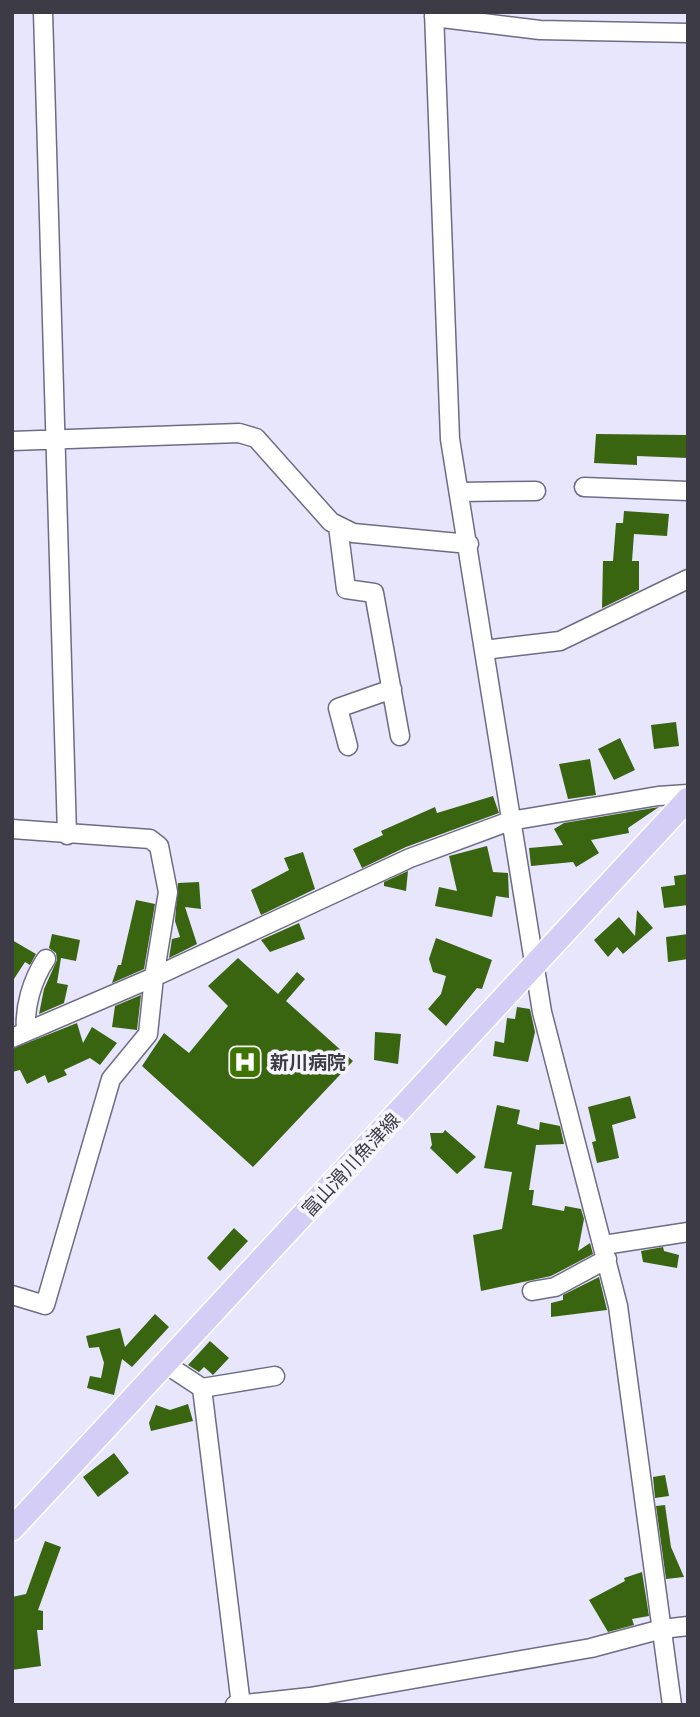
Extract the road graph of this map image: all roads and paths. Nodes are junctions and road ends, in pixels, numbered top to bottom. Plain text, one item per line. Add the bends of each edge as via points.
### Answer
1 (43, 12) edge
2 (434, 15) edge
3 (688, 33) edge
4 (57, 438) junction
5 (12, 441) edge
6 (584, 487) dead end
7 (536, 491) dead end
8 (688, 491) edge
9 (459, 492) junction
10 (338, 526) junction
11 (469, 544) junction
12 (688, 579) edge
13 (484, 650) junction
14 (392, 689) junction
15 (400, 736) dead end
16 (348, 746) dead end
17 (688, 797) edge
18 (510, 821) junction
19 (12, 829) edge
20 (68, 835) junction
21 (46, 959) dead end
22 (535, 961) junction
23 (154, 977) junction
24 (19, 1035) edge
25 (688, 1232) edge
26 (605, 1252) junction
27 (532, 1291) dead end
28 (12, 1295) edge
29 (164, 1363) junction
30 (275, 1376) dead end
31 (202, 1388) junction
32 (12, 1529) edge
33 (688, 1626) edge
34 (662, 1629) junction
35 (239, 1704) edge
36 (672, 1705) edge

1 - 4 street
2 - 3 street via 540,30
2 - 9 street via 450,439
4 - 5 street
4 - 10 street via 239,433 256,438
4 - 20 street
6 - 8 street
7 - 9 street
9 - 11 street
10 - 11 street via 353,533
10 - 14 street via 346,589 374,593
11 - 13 street
12 - 13 street via 559,641
13 - 18 street
14 - 15 street
14 - 16 street via 338,708
17 - 18 street via 658,796
17 - 22 main road, 富山滑川魚津線
18 - 22 street
18 - 23 street via 410,858
19 - 20 street
20 - 23 street via 150,839 159,846 169,892
21 - 24 street via 35,974
22 - 26 street via 542,1012
22 - 29 main road, 富山滑川魚津線 via 386,1128
23 - 24 street
23 - 28 street via 148,1034 111,1079 45,1305
25 - 26 street
26 - 27 street via 555,1287
26 - 34 street via 633,1399
29 - 31 street
29 - 32 main road, 富山滑川魚津線
30 - 31 street
31 - 35 street
33 - 34 street
34 - 35 street via 591,1648 310,1697
34 - 36 street

